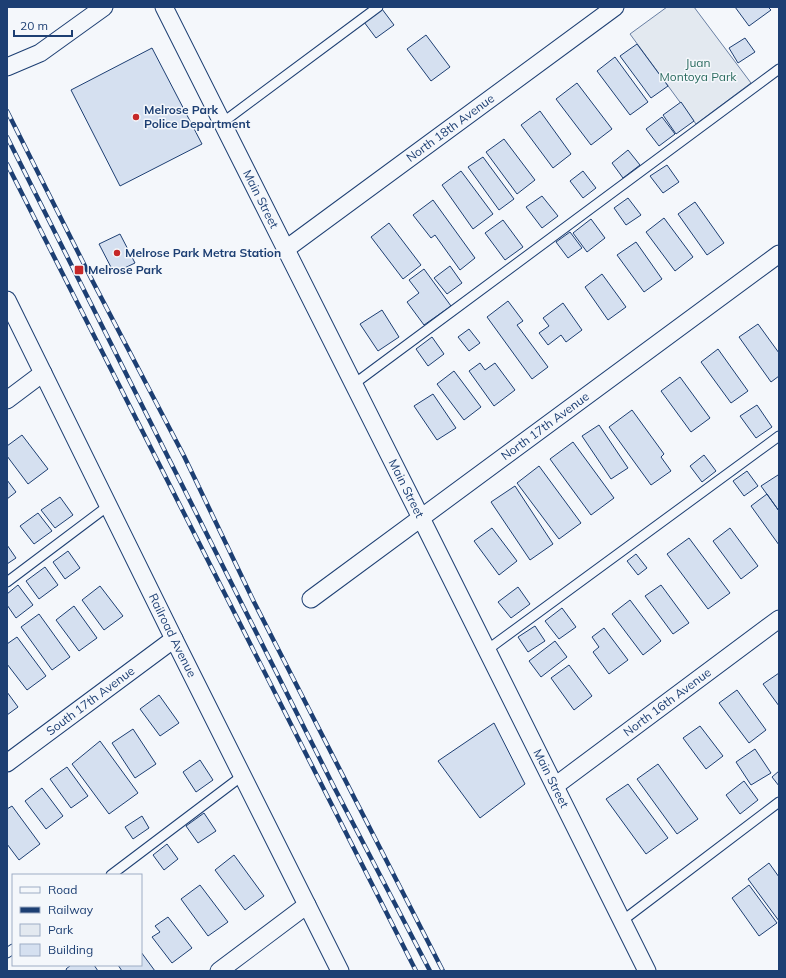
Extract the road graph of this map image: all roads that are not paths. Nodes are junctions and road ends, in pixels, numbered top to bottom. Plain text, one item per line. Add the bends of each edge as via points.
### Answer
1 (104, 7) edge
2 (164, 7) edge
3 (378, 7) edge
4 (615, 7) edge
5 (7, 66) edge
6 (779, 69) edge
7 (222, 123) junction
8 (286, 250) junction
9 (779, 254) edge
10 (7, 300) edge
11 (43, 373) junction
12 (354, 384) junction
13 (7, 400) edge
14 (779, 436) edge
15 (108, 506) junction
16 (421, 518) junction
17 (7, 582) edge
18 (311, 599) dead end
19 (779, 619) edge
20 (174, 640) junction
21 (487, 650) junction
22 (7, 763) edge
23 (242, 776) junction
24 (555, 786) junction
25 (779, 802) edge
26 (112, 874) edge
27 (307, 905) junction
28 (622, 921) junction
29 (219, 971) edge
30 (340, 971) edge
31 (647, 971) edge

1 - 5 street via 40,53
2 - 7 street, Main Street
3 - 7 lane
4 - 8 street, North 18th Avenue
6 - 12 lane
7 - 8 street, Main Street
8 - 12 street, Main Street
9 - 16 street, North 17th Avenue
10 - 11 street, Railroad Avenue
11 - 13 street
11 - 15 street, Railroad Avenue
12 - 16 street, Main Street
14 - 21 lane
15 - 17 lane
15 - 20 street, Railroad Avenue
16 - 18 street, North 17th Avenue
16 - 21 street, Main Street
19 - 24 street, North 16th Avenue
20 - 22 street, South 17th Avenue
20 - 23 street, Railroad Avenue
21 - 24 street, Main Street
23 - 26 lane
23 - 27 street, Railroad Avenue
24 - 28 street, Main Street
25 - 28 lane
27 - 29 street
27 - 30 street, Railroad Avenue
28 - 31 street, Main Street

